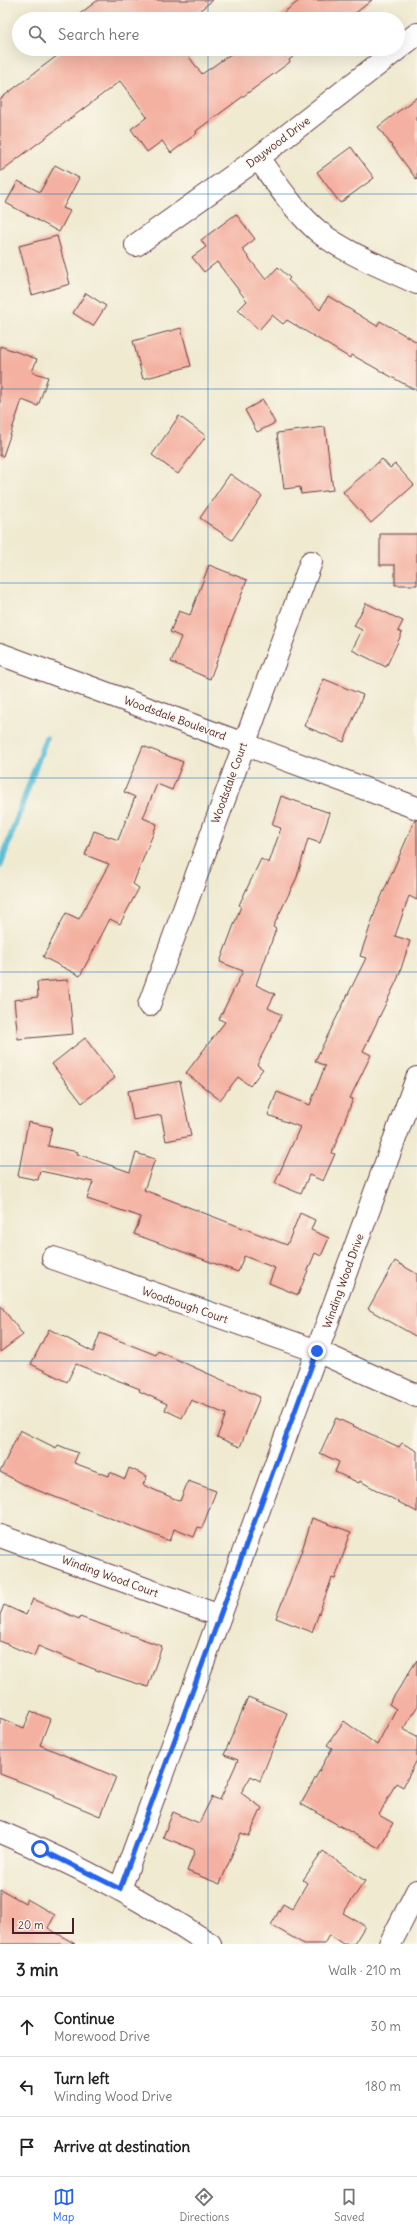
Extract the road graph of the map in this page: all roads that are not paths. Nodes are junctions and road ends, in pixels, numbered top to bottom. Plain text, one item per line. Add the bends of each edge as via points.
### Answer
1 (417, 34) edge
2 (405, 43) edge
3 (389, 56) edge
4 (258, 158) junction
5 (136, 245) dead end
6 (417, 283) edge
7 (311, 562) dead end
8 (0, 654) edge
9 (244, 743) junction
10 (417, 808) edge
11 (149, 1005) dead end
12 (415, 1090) edge
13 (52, 1258) dead end
14 (317, 1351) junction
15 (417, 1396) edge
16 (0, 1536) edge
17 (220, 1616) junction
18 (0, 1832) edge
19 (120, 1889) junction
20 (417, 1891) edge
21 (210, 1944) edge
22 (390, 1944) edge

1 - 2 street, Daywood Drive
3 - 4 street, Daywood Drive
4 - 5 street, Daywood Drive
4 - 6 street via 296,210 320,232 350,251
7 - 9 street, Woodsdale Court
8 - 9 street, Woodsdale Boulevard
9 - 10 street, Woodsdale Boulevard
9 - 11 street, Woodsdale Court
12 - 14 street, Winding Wood Drive
13 - 14 street, Woodbough Court
14 - 15 street, Woodbough Court
14 - 17 street, Winding Wood Drive
16 - 17 street, Winding Wood Court
17 - 19 street, Winding Wood Drive
18 - 19 street
19 - 21 street
20 - 22 street

